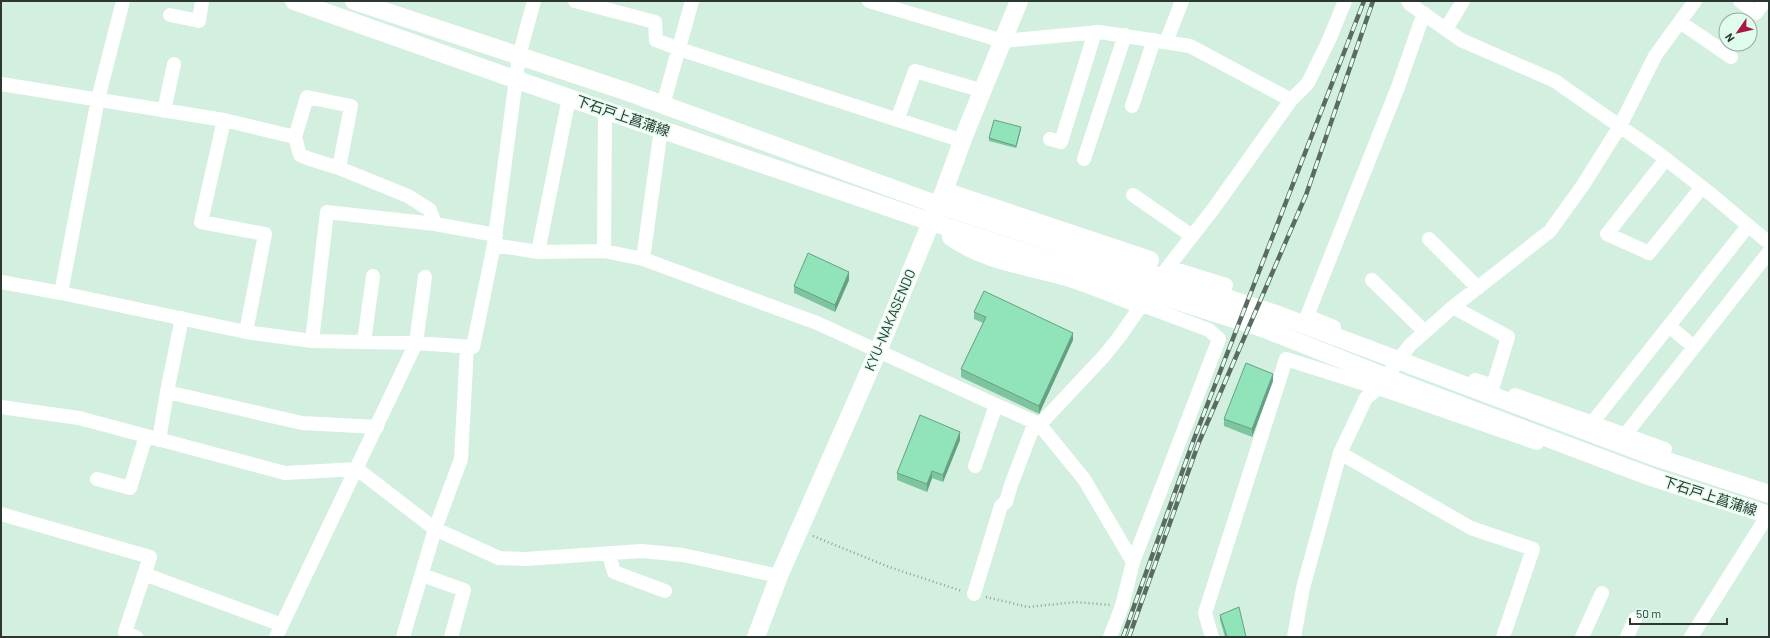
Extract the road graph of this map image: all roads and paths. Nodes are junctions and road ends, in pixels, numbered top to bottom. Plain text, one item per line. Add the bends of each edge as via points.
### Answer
1 (123, 1) edge
2 (202, 1) edge
3 (294, 1) edge
4 (354, 1) edge
5 (534, 1) edge
6 (575, 1) edge
7 (692, 1) edge
8 (869, 1) edge
9 (1019, 1) edge
10 (1182, 1) edge
11 (1345, 1) edge
12 (1408, 1) edge
13 (1463, 1) edge
14 (1695, 1) edge
15 (1740, 1) edge
16 (1765, 1) edge
17 (1424, 13) junction
18 (170, 15) dead end
19 (1680, 22) junction
20 (1446, 29) junction
21 (1095, 32) junction
22 (1125, 36) junction
23 (1003, 41) junction
24 (1160, 41) junction
25 (679, 49) junction
26 (519, 56) junction
27 (1731, 57) dead end
28 (174, 64) dead end
29 (517, 80) junction
30 (1, 84) edge
31 (983, 91) junction
32 (569, 98) junction
33 (98, 99) junction
34 (1291, 100) junction
35 (663, 105) junction
36 (1132, 106) dead end
37 (605, 110) junction
38 (164, 111) junction
39 (224, 120) junction
40 (897, 120) junction
41 (1620, 126) junction
42 (661, 129) junction
43 (295, 137) junction
44 (1050, 139) dead end
45 (963, 142) junction
46 (1666, 159) junction
47 (1084, 160) dead end
48 (339, 168) junction
49 (1702, 187) junction
50 (1133, 196) dead end
51 (938, 206) junction
52 (435, 224) junction
53 (1748, 226) junction
54 (1192, 236) junction
55 (1429, 239) dead end
56 (495, 240) junction
57 (1769, 243) edge
58 (604, 251) junction
59 (538, 252) junction
60 (1769, 252) edge
61 (643, 259) junction
62 (1168, 267) junction
63 (374, 276) dead end
64 (425, 277) dead end
65 (1372, 280) dead end
66 (1, 282) edge
67 (1478, 288) junction
68 (61, 293) junction
69 (1142, 305) junction
70 (1453, 307) junction
71 (182, 318) junction
72 (1669, 326) junction
73 (1209, 330) junction
74 (246, 332) junction
75 (1426, 332) junction
76 (312, 341) junction
77 (364, 342) junction
78 (416, 343) junction
79 (467, 347) junction
80 (1694, 347) junction
81 (878, 351) junction
82 (1403, 354) junction
83 (1492, 386) junction
84 (1378, 388) junction
85 (167, 392) junction
86 (996, 406) junction
87 (1, 407) edge
88 (1592, 423) junction
89 (1039, 424) junction
90 (377, 427) junction
91 (1625, 435) junction
92 (153, 438) junction
93 (1340, 453) junction
94 (1661, 454) junction
95 (975, 466) dead end
96 (357, 469) junction
97 (97, 479) dead end
98 (1769, 494) edge
99 (1699, 500) dead end
100 (1, 514) edge
101 (1769, 514) edge
102 (435, 529) junction
103 (799, 531) junction
104 (609, 555) junction
105 (1133, 562) junction
106 (144, 574) junction
107 (422, 575) junction
108 (779, 576) junction
109 (665, 591) dead end
110 (1602, 593) dead end
111 (974, 594) junction
112 (1122, 606) junction
113 (1635, 619) dead end
114 (282, 633) edge
115 (136, 637) edge
116 (403, 637) edge
117 (451, 637) edge
118 (756, 637) edge
119 (1110, 637) edge
120 (1212, 637) edge
121 (1294, 637) edge
122 (1503, 637) edge
123 (1582, 637) edge
124 (1627, 637) edge
125 (1691, 637) edge

1 - 33 street
2 - 18 street via 199,21
3 - 29 main road, 下石戸上菖蒲線
4 - 26 main road, 下石戸上菖蒲線
5 - 26 street
6 - 25 street via 655,22 656,40
7 - 25 street
8 - 23 street
9 - 23 main road, KYU-NAKASENDO
10 - 24 street
11 - 34 street via 1308,83
12 - 17 street
13 - 20 street
14 - 19 street
15 - 16 street via 1756,13
17 - 20 street
17 - 82 street via 1398,87 1307,316
19 - 27 street
19 - 41 street via 1655,56
20 - 41 street via 1461,40 1555,81
21 - 22 street
21 - 23 street
21 - 44 street via 1061,142
22 - 24 street
22 - 47 street
23 - 31 main road, KYU-NAKASENDO
24 - 34 street via 1190,46
24 - 36 street
25 - 35 street
25 - 40 street
26 - 29 street
26 - 35 main road, 下石戸上菖蒲線
28 - 38 street
29 - 32 main road, 下石戸上菖蒲線
29 - 56 street
30 - 33 street
31 - 40 street via 915,71
31 - 45 main road, KYU-NAKASENDO
32 - 37 main road, 下石戸上菖蒲線
32 - 59 street
33 - 38 street
33 - 68 street
34 - 54 street
35 - 51 main road, 下石戸上菖蒲線
37 - 42 main road, 下石戸上菖蒲線
37 - 58 street
38 - 39 street
39 - 43 street
39 - 74 street via 202,222 265,234
40 - 45 street
41 - 46 street
41 - 67 street via 1550,231
42 - 51 main road, 下石戸上菖蒲線
42 - 61 street
43 - 48 street via 300,154
43 - 48 street via 307,97 351,106
45 - 51 main road, KYU-NAKASENDO
46 - 49 street
46 - 49 street via 1607,234 1649,253
48 - 52 street via 408,196 430,210
49 - 53 street
50 - 54 street
51 - 62 main road
51 - 69 main road via 961,244 1008,263 1070,278
51 - 81 main road, KYU-NAKASENDO
51 - 94 main road, 下石戸上菖蒲線 via 1273,313
51 - 101 main road, 下石戸上菖蒲線 via 953,229 1265,329 1651,477
52 - 56 street
52 - 76 street via 327,212
53 - 57 street
53 - 72 street
54 - 62 street
55 - 67 street
56 - 59 street
56 - 79 street via 473,347
58 - 59 street
58 - 61 street
60 - 80 street
61 - 81 street via 817,323
62 - 69 street
62 - 73 street via 1226,285
63 - 77 street
64 - 78 street
65 - 75 street
66 - 68 street
67 - 70 street
68 - 71 street
69 - 73 street
69 - 89 street via 1104,356
70 - 75 street
70 - 83 street via 1508,337
71 - 74 street
71 - 85 street
72 - 80 street
72 - 88 street
73 - 105 street via 1219,339
74 - 76 street
75 - 82 street
76 - 77 street
77 - 78 street
78 - 79 street
78 - 90 street
79 - 102 street via 461,459
80 - 91 street
81 - 86 street
81 - 103 main road, KYU-NAKASENDO
82 - 83 street
82 - 84 street
83 - 88 street
84 - 93 street via 1366,398
84 - 99 street
84 - 120 street via 1286,359 1205,613
85 - 90 street via 302,423
85 - 92 street
86 - 89 street
86 - 95 street
87 - 92 street via 79,418
88 - 91 street
89 - 105 street via 1084,479
89 - 111 street via 1032,430 1006,502 1001,506
90 - 96 street
91 - 94 street
92 - 96 street via 285,473
92 - 97 street via 130,488
93 - 121 street via 1303,588
93 - 122 street via 1472,528 1533,549
94 - 98 main road, 下石戸上菖蒲線
96 - 102 street
96 - 114 street
100 - 106 street via 150,557
101 - 125 street
102 - 104 street via 499,558
102 - 107 street
103 - 108 main road, KYU-NAKASENDO
103 - 111 path via 890,567
104 - 108 street via 642,552 682,555
104 - 109 street via 614,572
105 - 112 street
106 - 114 street
106 - 115 street via 125,632
107 - 116 street
107 - 117 street via 464,590
108 - 118 main road, KYU-NAKASENDO
110 - 123 street
111 - 112 path via 1028,607 1076,602
112 - 119 street
113 - 124 street

